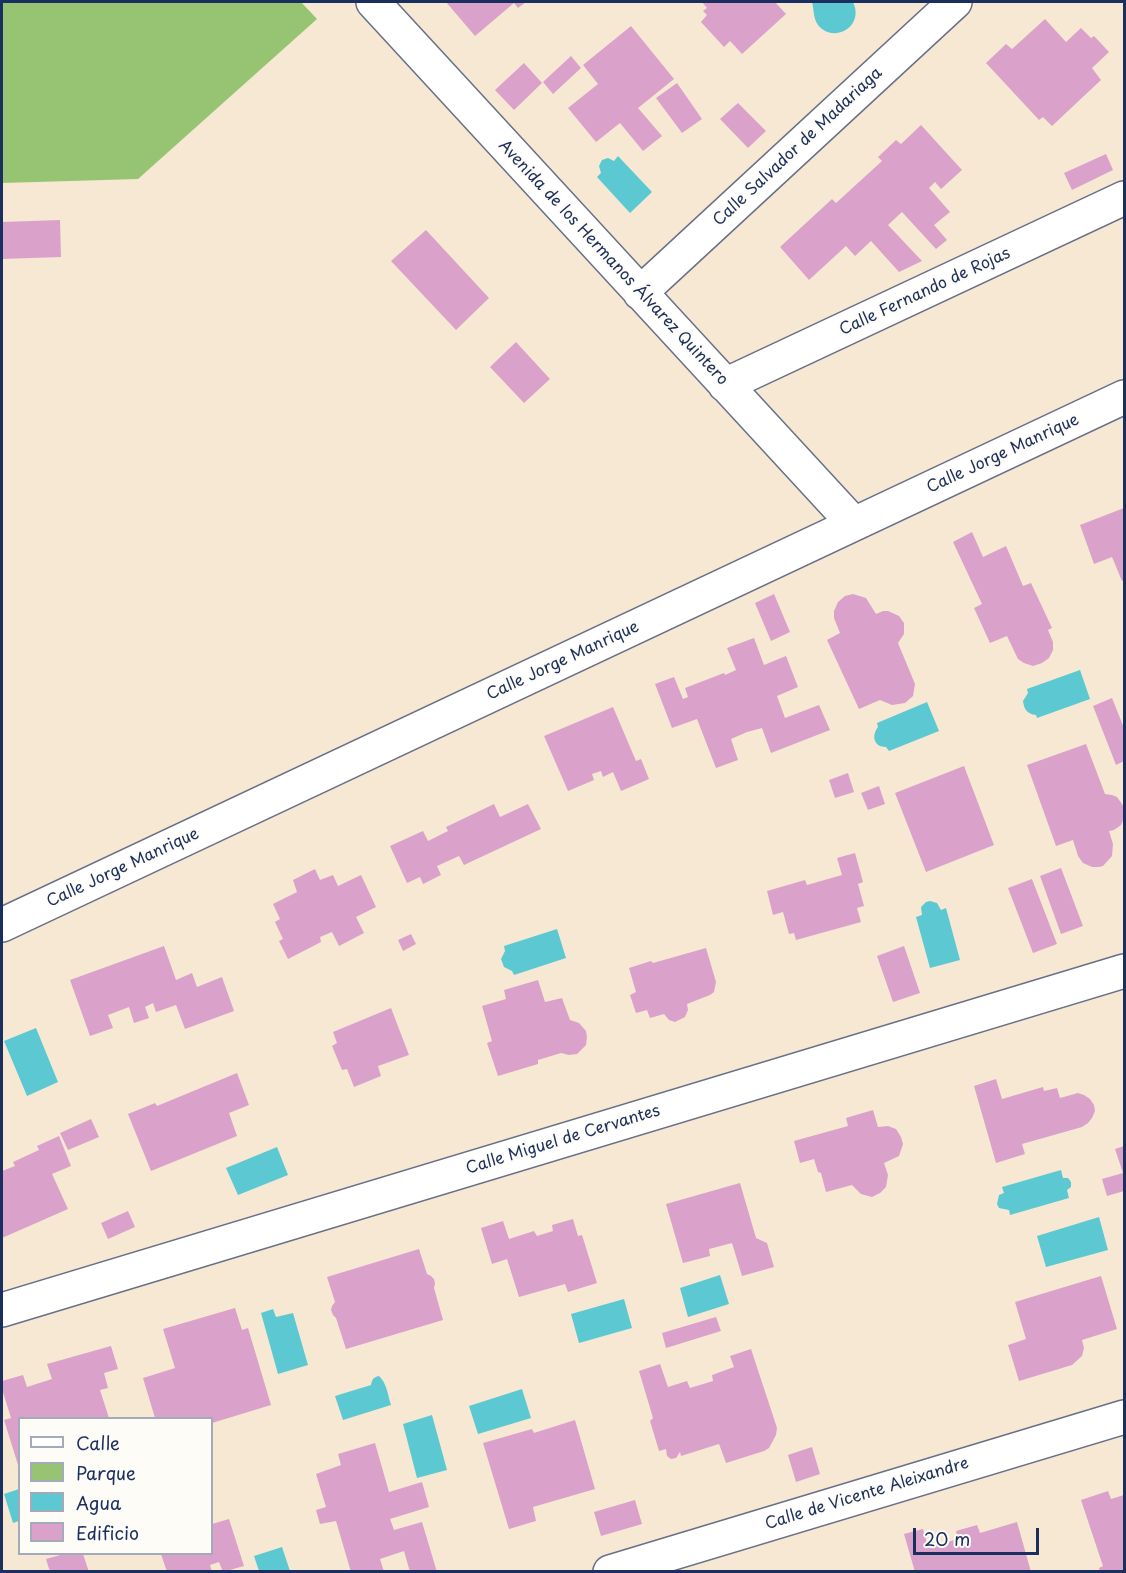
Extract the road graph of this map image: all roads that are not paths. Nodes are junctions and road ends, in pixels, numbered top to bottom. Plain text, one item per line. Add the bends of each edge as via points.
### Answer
1 (373, 2) edge
2 (955, 2) edge
3 (1125, 198) edge
4 (640, 293) junction
5 (725, 385) junction
6 (1125, 397) edge
7 (854, 524) junction
8 (2, 925) edge
9 (1125, 971) edge
10 (2, 1310) edge
11 (1125, 1417) edge
12 (610, 1572) edge

1 - 4 street, Avenida de los Hermanos Álvarez Quintero
2 - 4 street, Calle Salvador de Madariaga
3 - 5 street, Calle Fernando de Rojas
4 - 5 street, Avenida de los Hermanos Álvarez Quintero
5 - 7 street, Avenida de los Hermanos Álvarez Quintero
6 - 7 street, Calle Jorge Manrique
7 - 8 street, Calle Jorge Manrique
9 - 10 street, Calle Miguel de Cervantes
11 - 12 street, Calle de Vicente Aleixandre

